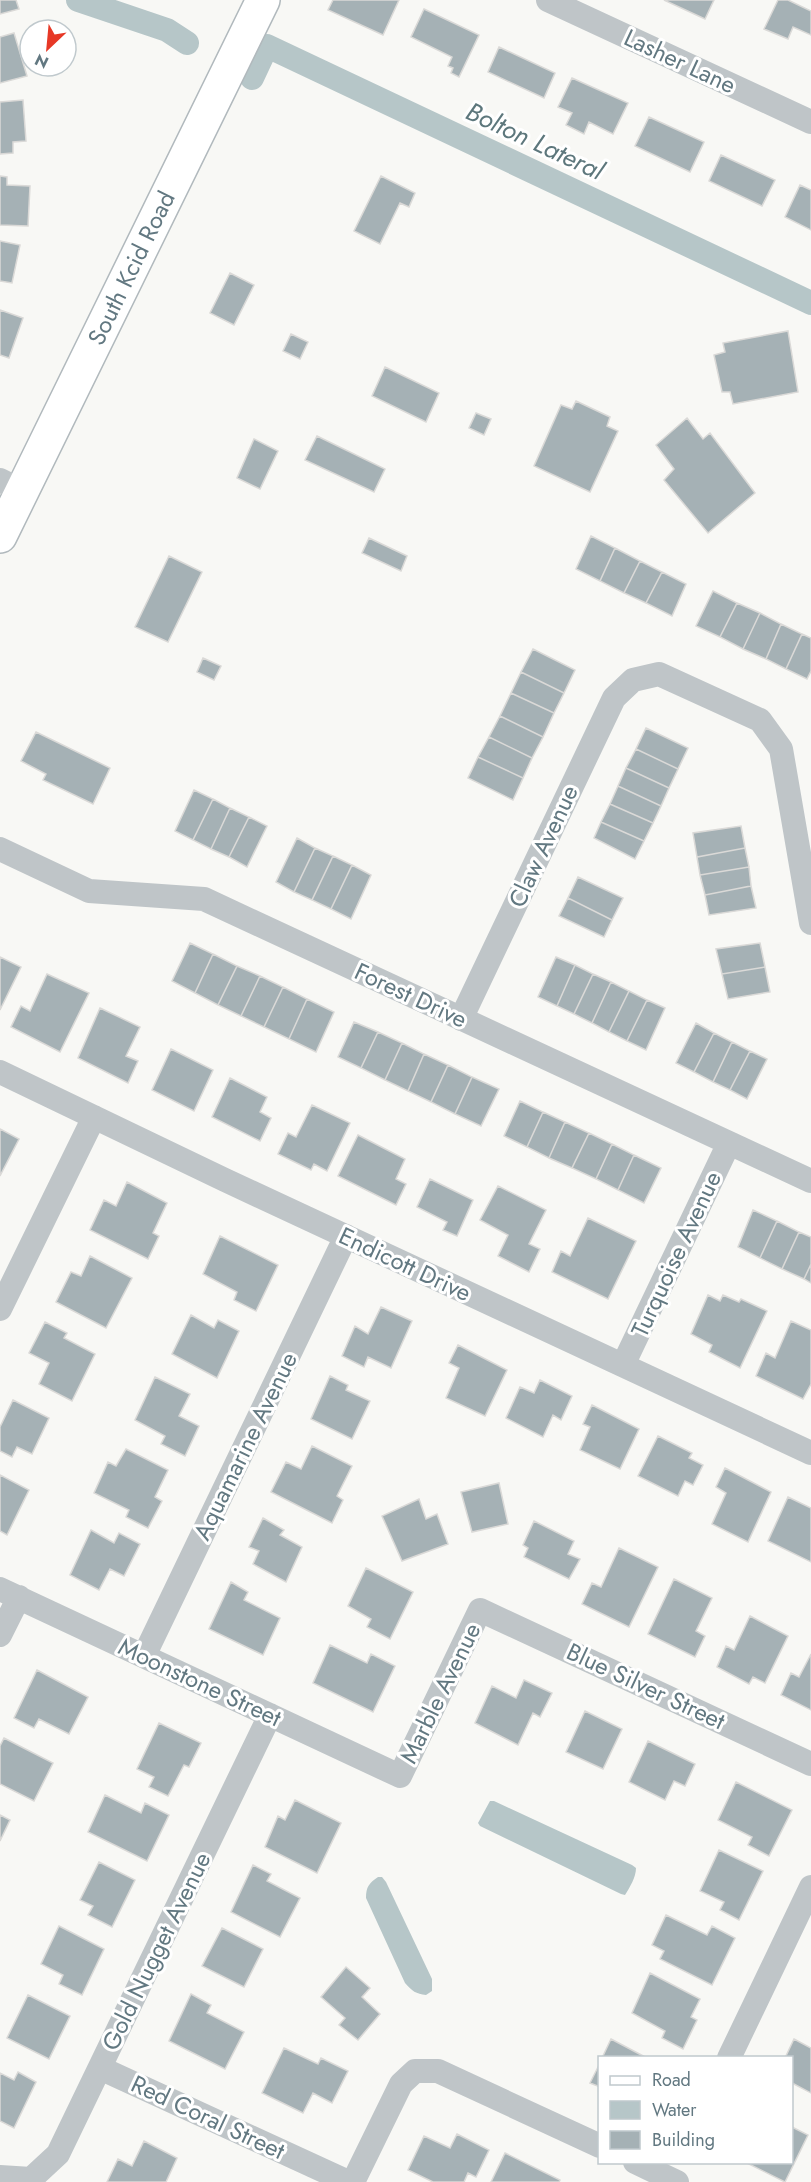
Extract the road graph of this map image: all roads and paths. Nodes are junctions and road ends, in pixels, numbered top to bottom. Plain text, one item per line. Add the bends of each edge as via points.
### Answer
1 (263, 0) edge
2 (548, 0) edge
3 (811, 122) edge
4 (6, 508) edge
5 (0, 849) edge
6 (811, 923) edge
7 (462, 1019) junction
8 (0, 1072) edge
9 (94, 1117) junction
10 (729, 1143) junction
11 (811, 1181) edge
12 (346, 1236) junction
13 (0, 1309) edge
14 (623, 1365) junction
15 (811, 1453) edge
16 (9, 1593) edge
17 (480, 1610) joint
18 (0, 1635) edge
19 (144, 1656) junction
20 (270, 1715) junction
21 (811, 1764) edge
22 (400, 1776) joint
23 (811, 1887) edge
24 (730, 2056) edge
25 (100, 2068) junction
26 (598, 2145) edge
27 (639, 2164) edge
28 (675, 2174) edge
29 (0, 2177) edge
30 (348, 2182) edge
31 (353, 2182) edge

1 - 4 street, South Kcid Road
2 - 3 street, Lasher Lane
5 - 7 street, Forest Drive via 89,891 204,899
6 - 7 street, Claw Avenue via 781,749 760,720 659,674 633,680 614,698
7 - 10 street, Forest Drive
8 - 9 street, Endicott Drive
9 - 12 street, Endicott Drive
9 - 13 street
10 - 11 street, Forest Drive
10 - 14 street, Turquoise Avenue
12 - 14 street, Endicott Drive
12 - 19 street, Aquamarine Avenue
14 - 15 street, Endicott Drive
16 - 18 street
16 - 19 street, Moonstone Street
17 - 21 street, Blue Silver Street
17 - 22 street, Marble Avenue
19 - 20 street, Moonstone Street
20 - 22 street, Moonstone Street
20 - 25 street, Gold Nugget Avenue
23 - 24 street
25 - 29 street, Gold Nugget Avenue via 58,2154 31,2179
25 - 30 street, Red Coral Street
26 - 31 street via 438,2071 415,2071 401,2084
27 - 28 street

